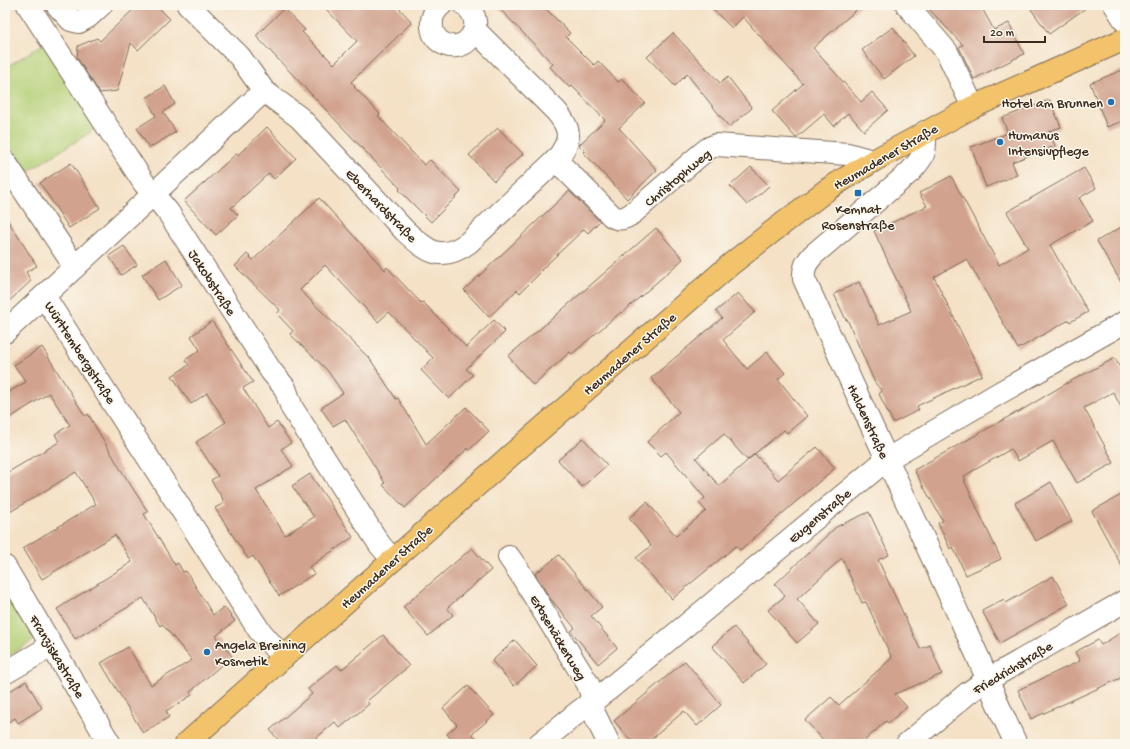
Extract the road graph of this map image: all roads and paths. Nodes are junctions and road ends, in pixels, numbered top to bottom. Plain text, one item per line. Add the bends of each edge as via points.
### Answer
1 (28, 5) edge
2 (57, 5) edge
3 (101, 5) edge
4 (188, 5) edge
5 (441, 5) edge
6 (465, 5) edge
7 (907, 5) edge
8 (1115, 5) edge
9 (1125, 21) edge
10 (475, 30) junction
11 (1125, 39) edge
12 (264, 91) junction
13 (973, 107) junction
14 (925, 132) junction
15 (556, 160) junction
16 (872, 161) junction
17 (5, 162) edge
18 (153, 194) junction
19 (75, 267) junction
20 (44, 296) junction
21 (1125, 322) edge
22 (5, 332) edge
23 (886, 460) junction
24 (509, 557) dead end
25 (393, 560) junction
26 (5, 567) edge
27 (1125, 601) edge
28 (51, 646) junction
29 (283, 658) junction
30 (5, 673) edge
31 (988, 680) junction
32 (591, 702) junction
33 (110, 744) edge
34 (186, 744) edge
35 (539, 744) edge
36 (609, 744) edge
37 (907, 744) edge
38 (1016, 744) edge

1 - 18 street, Jakobstraße
2 - 3 street via 71,20 79,22
4 - 12 street, Eberhardstraße via 240,57
5 - 10 street via 431,21 435,37 441,42 457,46 465,43
6 - 10 street via 475,18
7 - 13 street via 947,52
8 - 9 street
10 - 15 street, Eberhardstraße via 565,122 568,141
11 - 13 main road, Heumadener Straße
12 - 15 street, Eberhardstraße via 300,118 409,235 423,247 439,254 459,250 468,243
12 - 18 street, Württembergstraße
13 - 14 main road, Heumadener Straße
14 - 16 main road, Heumadener Straße
14 - 23 street, Haldenstraße via 925,149 918,163 813,255 806,262 803,271 808,288
15 - 16 street, Christophweg via 617,219 634,212 700,155 716,145 848,154
16 - 25 main road, Heumadener Straße via 828,189 731,264
17 - 19 street
18 - 19 street, Württembergstraße
18 - 25 street, Jakobstraße via 168,212 285,388 292,408 380,545
19 - 20 street, Württembergstraße
20 - 22 street
20 - 29 street, Württembergstraße via 259,630
21 - 23 street, Eugenstraße
23 - 31 street, Haldenstraße
23 - 32 street, Eugenstraße
24 - 32 street, Erbsenäckerweg via 588,684
25 - 29 main road, Heumadener Straße
26 - 28 street, Franziskastraße
27 - 31 street, Friedrichstraße
28 - 30 street
28 - 33 street, Franziskastraße
29 - 34 main road, Heumadener Straße
31 - 37 street, Friedrichstraße via 968,693
31 - 38 street, Haldenstraße
32 - 35 street, Eugenstraße
32 - 36 street, Erbsenäckerweg

